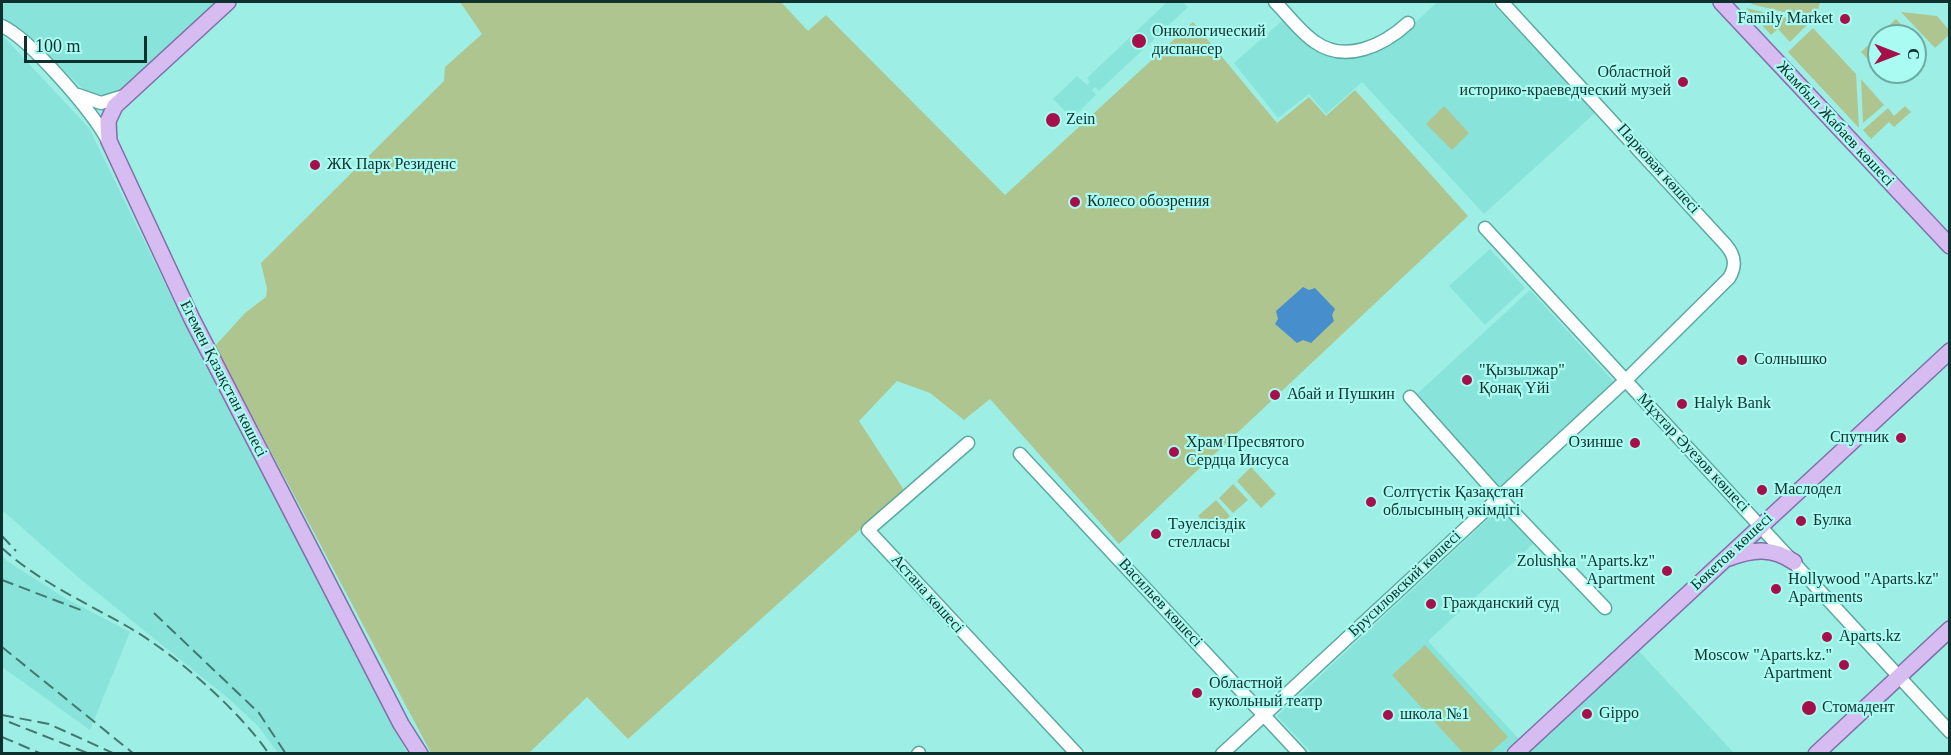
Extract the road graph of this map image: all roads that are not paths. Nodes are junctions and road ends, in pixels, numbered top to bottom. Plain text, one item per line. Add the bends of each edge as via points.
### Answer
1 (228, 2) edge
2 (1275, 2) edge
3 (1502, 2) edge
4 (1721, 2) edge
5 (1408, 23) dead end
6 (2, 26) edge
7 (68, 87) junction
8 (124, 96) junction
9 (114, 153) junction
10 (1485, 228) dead end
11 (1950, 246) edge
12 (1734, 260) joint
13 (1950, 351) edge
14 (1626, 380) junction
15 (1410, 398) dead end
16 (968, 442) dead end
17 (1020, 454) dead end
18 (1499, 497) junction
19 (1761, 526) junction
20 (1724, 560) junction
21 (1794, 562) junction
22 (1605, 608) dead end
23 (1950, 629) edge
24 (1899, 676) junction
25 (1264, 715) junction
26 (1950, 732) edge
27 (420, 753) edge
28 (1077, 753) edge
29 (1222, 753) edge
30 (1300, 753) edge
31 (1515, 753) edge
32 (1816, 753) edge

1 - 8 main road
2 - 5 street via 1308,37 1332,51 1373,47
3 - 12 street, Парковая көшесі via 1710,226
4 - 11 main road, Жамбыл Жабаев көшесі
6 - 7 street, Егемен Қазақстан көшесі
7 - 8 street via 96,102
7 - 9 street, Егемен Қазақстан көшесі via 98,124
8 - 9 main road via 111,110 108,121
9 - 27 main road, Егемен Қазақстан көшесі via 274,480
10 - 14 street, Мұхтар Әуезов көшесі
12 - 14 street, Брусиловский көшесі via 1729,278
13 - 19 main road, Бөкетов көшесі
14 - 18 street, Брусиловский көшесі
14 - 19 street, Мұхтар Әуезов көшесі
15 - 18 street
16 - 28 street, Астана көшесі via 868,530
17 - 25 street, Васильев көшесі
18 - 22 street
18 - 25 street, Брусиловский көшесі
19 - 20 main road, Бөкетов көшесі
19 - 21 street, Мұхтар Әуезов көшесі
20 - 21 main road via 1764,550 1780,553
20 - 31 main road, Бөкетов көшесі
21 - 24 street, Мұхтар Әуезов көшесі
23 - 24 main road
24 - 26 street, Мұхтар Әуезов көшесі
24 - 32 main road
25 - 29 street, Брусиловский көшесі
25 - 30 street, Васильев көшесі

